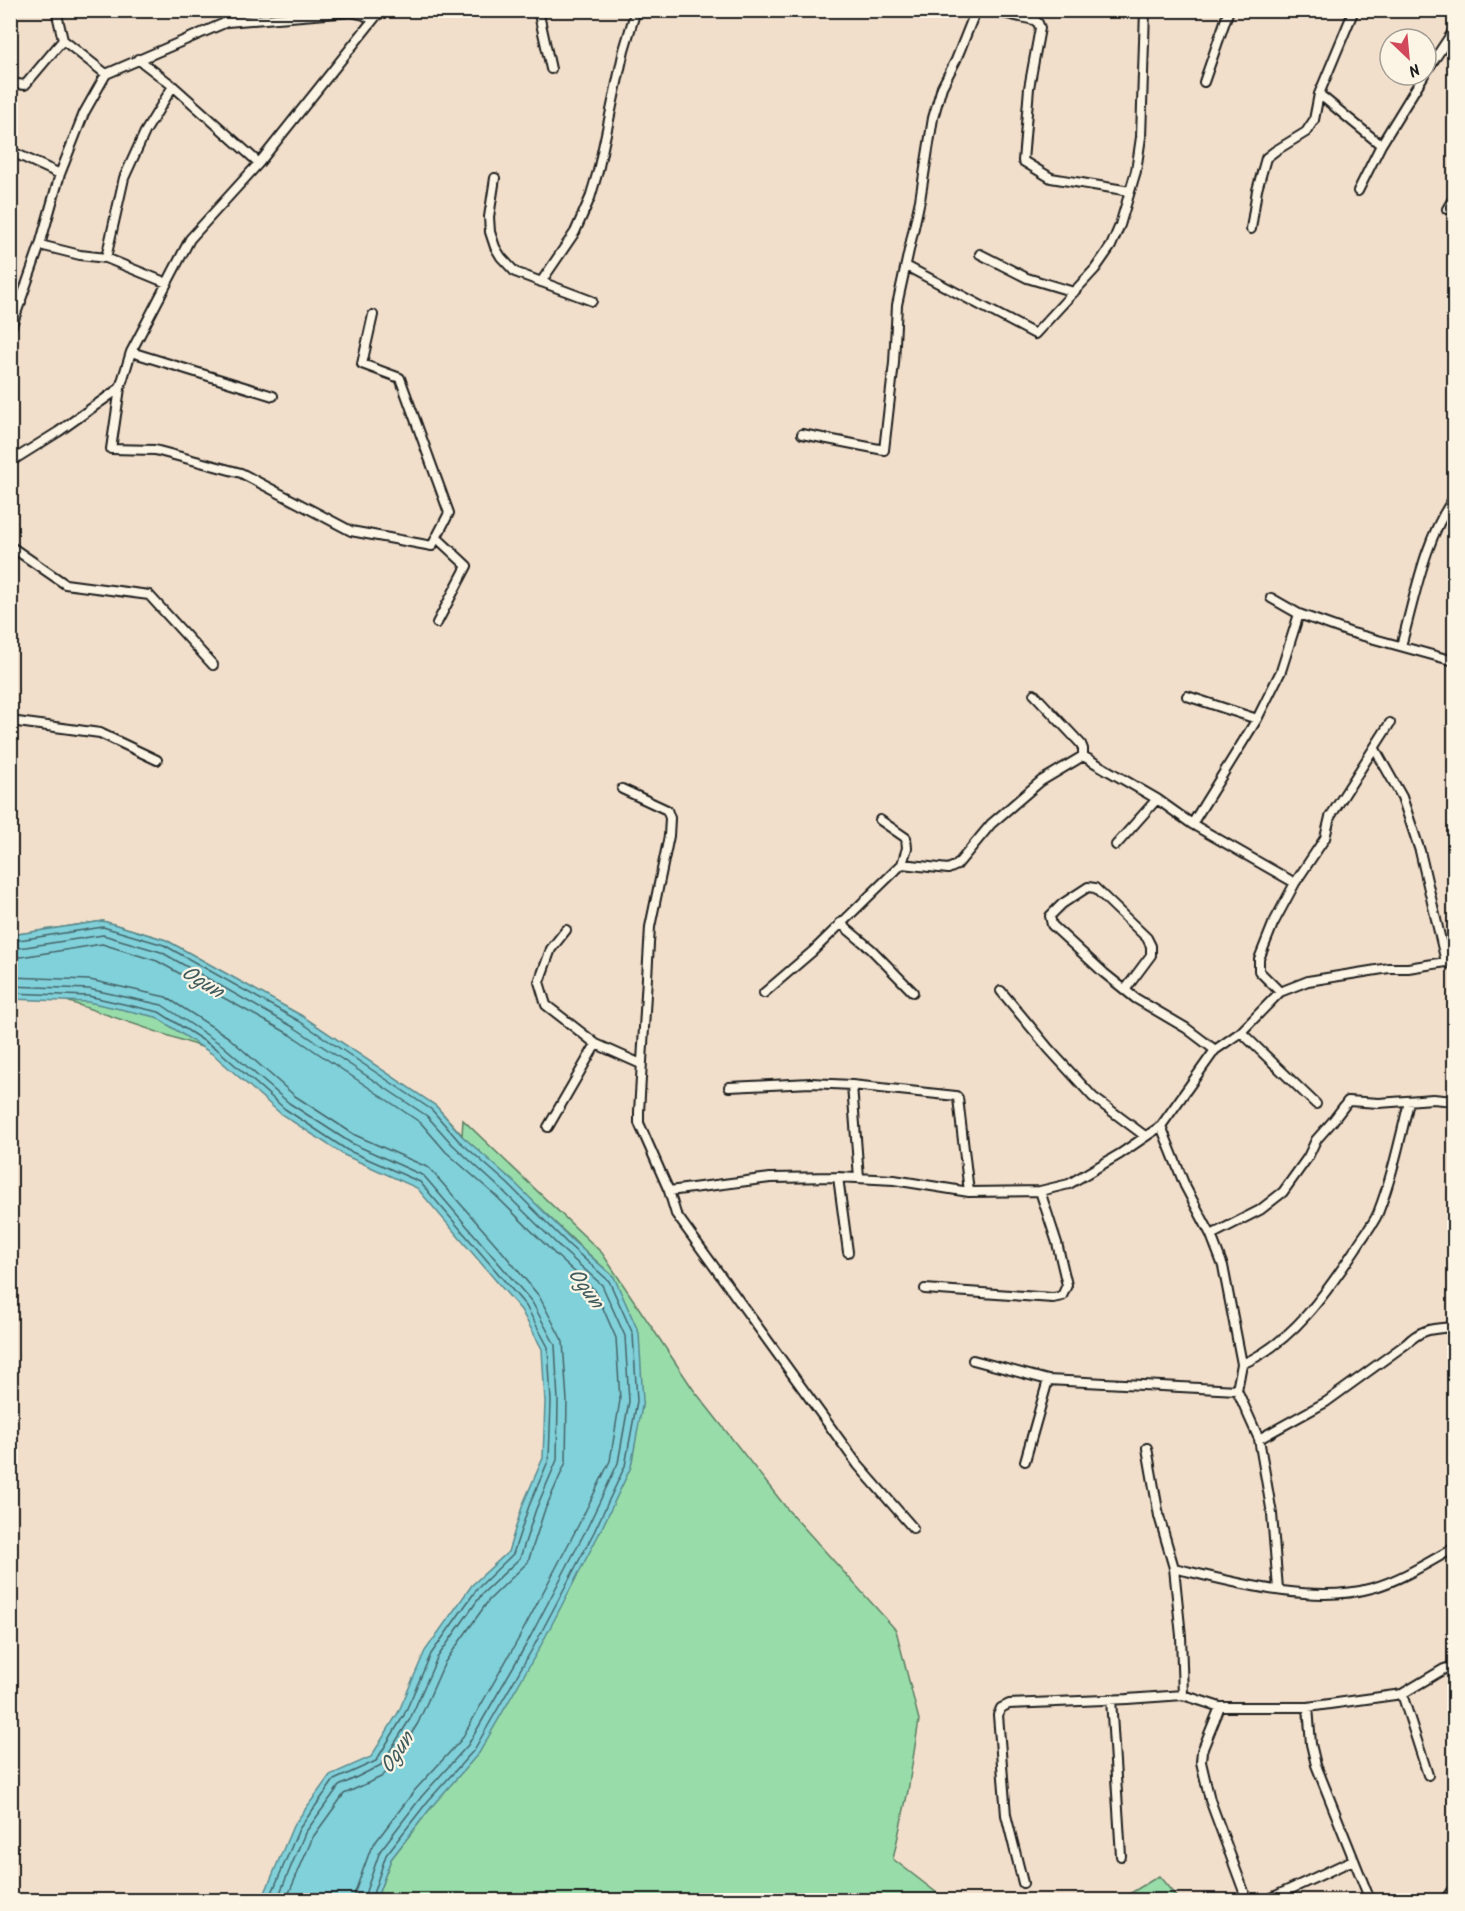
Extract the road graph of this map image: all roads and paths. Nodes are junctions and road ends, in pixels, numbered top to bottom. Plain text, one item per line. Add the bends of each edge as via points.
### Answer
1 (57, 10) edge
2 (224, 10) edge
3 (389, 10) edge
4 (538, 10) edge
5 (636, 10) edge
6 (976, 10) edge
7 (989, 10) edge
8 (1145, 10) edge
9 (1229, 10) edge
10 (1354, 10) edge
11 (375, 15) edge
12 (227, 22) junction
13 (1455, 30) edge
14 (63, 39) junction
15 (1438, 55) edge
16 (138, 59) junction
17 (551, 69) dead end
18 (106, 74) junction
19 (1204, 82) dead end
20 (10, 83) edge
21 (173, 86) junction
22 (1417, 87) edge
23 (1319, 94) junction
24 (1381, 145) junction
25 (10, 151) edge
26 (260, 163) junction
27 (60, 174) junction
28 (495, 178) dead end
29 (1131, 191) junction
30 (1358, 191) dead end
31 (1455, 197) edge
32 (1447, 209) dead end
33 (1251, 229) dead end
34 (40, 244) junction
35 (980, 254) dead end
36 (106, 258) junction
37 (906, 266) junction
38 (541, 282) junction
39 (167, 283) junction
40 (1074, 292) junction
41 (10, 294) edge
42 (592, 301) dead end
43 (21, 302) junction
44 (373, 315) dead end
45 (10, 331) edge
46 (131, 352) junction
47 (120, 388) junction
48 (273, 396) dead end
49 (802, 434) dead end
50 (10, 462) edge
51 (1455, 498) edge
52 (436, 537) junction
53 (10, 546) edge
54 (1271, 598) dead end
55 (1299, 614) junction
56 (437, 623) dead end
57 (1401, 646) junction
58 (1455, 661) edge
59 (213, 665) dead end
60 (1034, 694) dead end
61 (1187, 696) dead end
62 (1257, 719) junction
63 (10, 721) edge
64 (1390, 723) dead end
65 (1375, 749) junction
66 (1083, 756) junction
67 (157, 760) dead end
68 (622, 789) dead end
69 (1157, 800) junction
70 (880, 820) dead end
71 (1192, 824) junction
72 (1116, 845) dead end
73 (902, 864) junction
74 (1295, 883) junction
75 (840, 923) junction
76 (566, 930) dead end
77 (1446, 962) junction
78 (1455, 965) edge
79 (1125, 990) junction
80 (1001, 991) dead end
81 (912, 992) dead end
82 (1280, 992) junction
83 (764, 993) dead end
84 (1241, 1032) junction
85 (596, 1044) junction
86 (1215, 1050) junction
87 (641, 1065) junction
88 (852, 1085) junction
89 (729, 1087) dead end
90 (1455, 1101) edge
91 (1409, 1102) junction
92 (1316, 1104) dead end
93 (548, 1126) dead end
94 (1161, 1126) junction
95 (1145, 1136) junction
96 (838, 1177) junction
97 (859, 1178) junction
98 (669, 1191) junction
99 (1040, 1191) junction
100 (969, 1192) junction
101 (1211, 1234) junction
102 (848, 1252) dead end
103 (925, 1289) dead end
104 (1455, 1327) edge
105 (973, 1360) dead end
106 (1242, 1364) junction
107 (1048, 1380) junction
108 (1237, 1390) junction
109 (1258, 1439) junction
110 (1147, 1448) dead end
111 (1025, 1461) dead end
112 (913, 1528) dead end
113 (1455, 1548) edge
114 (1174, 1568) junction
115 (1278, 1589) junction
116 (1455, 1666) edge
117 (1402, 1694) junction
118 (1183, 1695) junction
119 (1111, 1699) junction
120 (1220, 1707) junction
121 (1308, 1707) junction
122 (1428, 1775) dead end
123 (1121, 1856) dead end
124 (1353, 1860) junction
125 (1023, 1882) dead end
126 (1455, 1887) edge
127 (1247, 1900) edge
128 (1267, 1900) edge
129 (1370, 1900) edge
130 (1445, 1900) edge

1 - 14 street
2 - 12 street
3 - 11 street
4 - 17 street
5 - 38 street via 590,198 575,232
6 - 37 street via 942,87 933,118
7 - 29 street via 1034,20 1040,28 1029,88 1023,161 1051,178
8 - 29 street via 1141,137
9 - 19 street
10 - 23 street
11 - 12 street via 351,12
11 - 26 street
12 - 16 street
13 - 15 street
14 - 18 street
14 - 20 street via 25,85
16 - 18 street
16 - 21 street
18 - 27 street via 84,113
21 - 26 street
21 - 36 street via 145,132 124,178
22 - 24 street
23 - 24 street
23 - 33 street via 1314,120 1306,132 1266,158
24 - 30 street
25 - 27 street
26 - 39 street via 190,239
27 - 34 street
28 - 38 street via 489,217 495,247 515,272
29 - 40 street via 1111,246
31 - 32 street
34 - 36 street
34 - 43 street
35 - 40 street via 1027,278
36 - 39 street
37 - 40 street via 1035,334
37 - 49 street via 897,305 884,450
38 - 42 street
39 - 46 street
41 - 43 street
43 - 45 street
44 - 52 street via 362,364 400,378 449,513
46 - 47 street
46 - 48 street
47 - 50 street
47 - 52 street via 111,449 155,450 241,473 351,531 432,546
51 - 57 street via 1433,537
52 - 56 street via 467,566
53 - 59 street via 65,584 149,595
54 - 55 street
55 - 57 street
55 - 62 street via 1281,672
57 - 58 street
60 - 66 street via 1081,744
61 - 62 street
62 - 71 street
63 - 67 street via 100,733
64 - 65 street
65 - 74 street via 1330,817 1325,838
65 - 77 street via 1402,797 1420,851
66 - 69 street
66 - 73 street via 1041,781 991,824 957,865 948,869
68 - 87 street via 667,810 670,819 650,927
69 - 71 street
69 - 72 street
70 - 73 street via 906,838
71 - 74 street
73 - 75 street
74 - 82 street via 1259,959 1259,971
75 - 81 street
75 - 83 street
76 - 85 street via 551,949 538,982 546,1005
77 - 78 street
77 - 82 street via 1308,981
79 - 79 street via 1050,922 1050,916 1062,903 1088,887 1095,888 1151,946 1151,955
79 - 86 street
80 - 95 street via 1093,1097
82 - 84 street
84 - 86 street
84 - 92 street
85 - 87 street
85 - 93 street
86 - 94 street
87 - 98 street via 639,1123
88 - 89 street
88 - 97 street
88 - 100 street via 956,1096
90 - 91 street
91 - 101 street via 1348,1101 1316,1140 1283,1192 1260,1210
91 - 106 street via 1377,1215 1336,1278 1304,1317 1256,1358
94 - 95 street
94 - 101 street via 1185,1186
95 - 99 street via 1078,1180
96 - 97 street
96 - 98 street via 770,1178
96 - 102 street
97 - 100 street
98 - 112 street via 676,1214 858,1465
99 - 100 street
99 - 103 street via 1067,1285 1062,1296
101 - 106 street via 1222,1266
104 - 109 street via 1415,1335 1326,1402
105 - 107 street
106 - 108 street
107 - 108 street
107 - 111 street
108 - 109 street
109 - 115 street via 1272,1514
110 - 114 street via 1159,1516
113 - 115 street via 1385,1584 1364,1590 1320,1594
114 - 115 street
114 - 118 street
116 - 117 street
117 - 121 street
117 - 122 street
118 - 119 street
118 - 120 street
119 - 123 street
119 - 125 street via 1009,1704 1001,1708 998,1715 1006,1815
120 - 121 street
120 - 127 street via 1201,1762 1210,1800
121 - 124 street via 1313,1757
124 - 128 street
124 - 129 street
126 - 130 street

